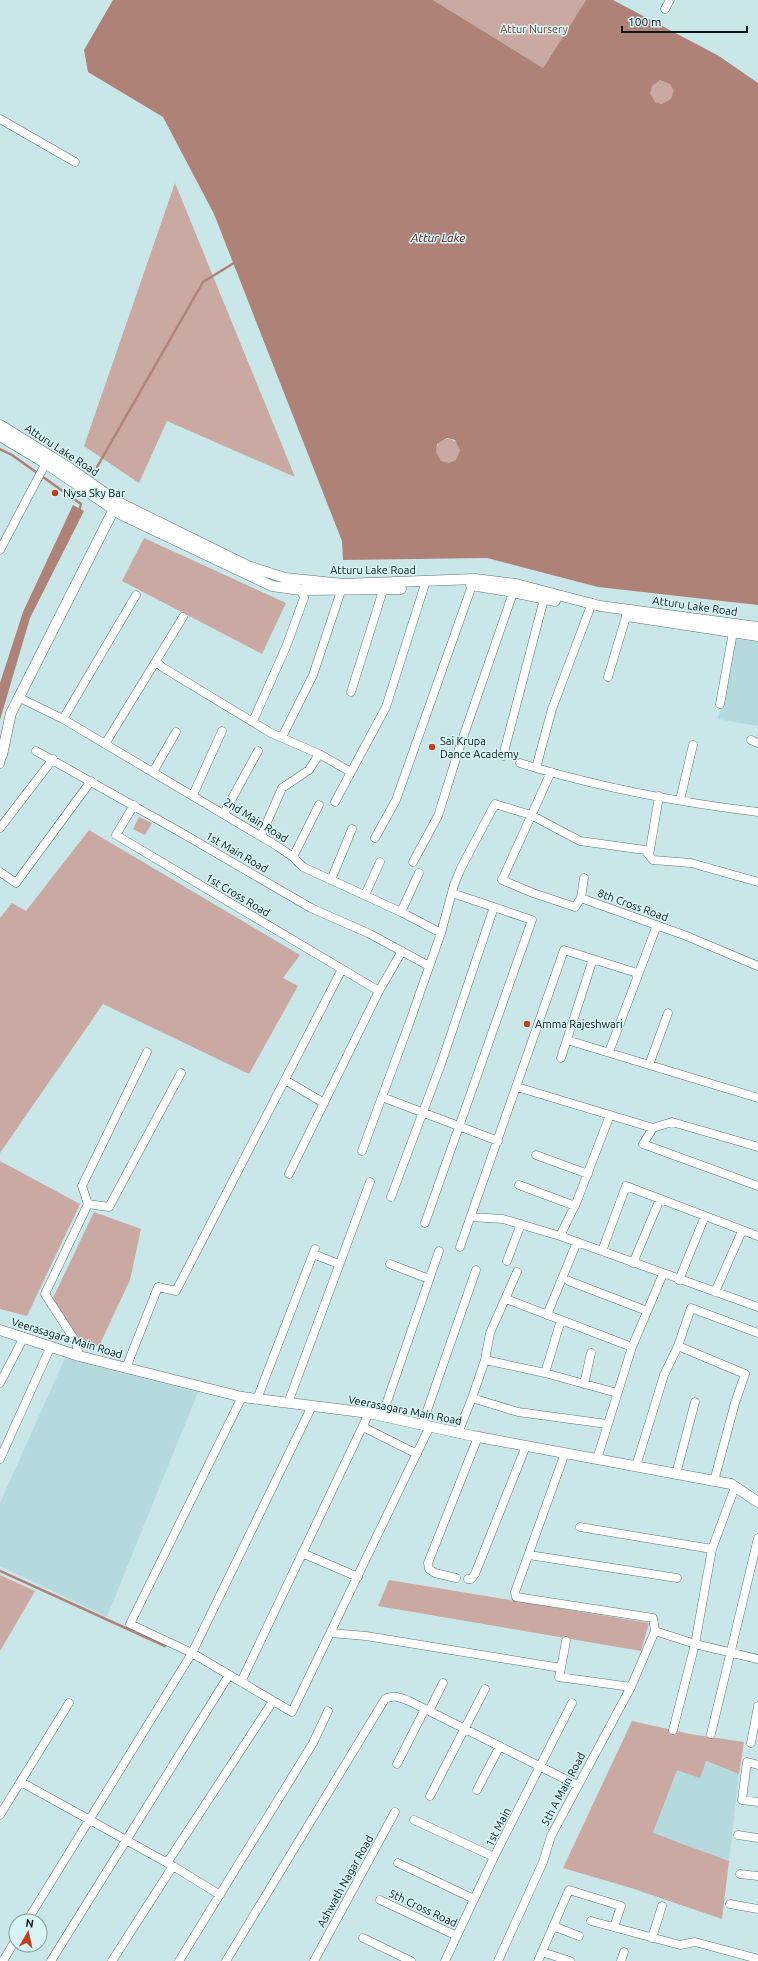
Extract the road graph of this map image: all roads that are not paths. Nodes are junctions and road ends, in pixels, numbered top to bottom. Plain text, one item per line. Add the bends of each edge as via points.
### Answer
1 (670, 0) edge
2 (665, 9) dead end
3 (0, 119) edge
4 (75, 162) dead end
5 (0, 425) edge
6 (0, 436) edge
7 (47, 459) junction
8 (114, 509) junction
9 (0, 550) edge
10 (474, 582) junction
11 (425, 584) junction
12 (384, 586) junction
13 (342, 587) junction
14 (514, 588) junction
15 (301, 590) junction
16 (136, 595) dead end
17 (545, 595) junction
18 (590, 606) junction
19 (627, 612) junction
20 (183, 617) dead end
21 (758, 627) edge
22 (733, 632) junction
23 (758, 636) edge
24 (156, 661) junction
25 (608, 677) dead end
26 (351, 692) dead end
27 (20, 698) junction
28 (720, 704) dead end
29 (62, 719) junction
30 (253, 721) junction
31 (222, 731) dead end
32 (176, 732) dead end
33 (282, 736) junction
34 (105, 744) junction
35 (694, 745) dead end
36 (36, 751) dead end
37 (258, 751) dead end
38 (320, 754) junction
39 (503, 756) dead end
40 (1, 758) edge
41 (53, 759) junction
42 (520, 763) dead end
43 (536, 768) junction
44 (153, 772) junction
45 (351, 772) junction
46 (551, 772) junction
47 (91, 781) junction
48 (193, 795) junction
49 (658, 796) junction
50 (680, 800) junction
51 (335, 802) dead end
52 (134, 805) junction
53 (319, 805) dead end
54 (758, 812) edge
55 (224, 813) junction
56 (531, 816) junction
57 (0, 828) edge
58 (352, 829) dead end
59 (261, 836) junction
60 (375, 838) dead end
61 (649, 855) junction
62 (293, 857) junction
63 (380, 862) dead end
64 (413, 862) dead end
65 (0, 872) edge
66 (419, 873) dead end
67 (584, 878) dead end
68 (331, 880) junction
69 (758, 882) edge
70 (452, 893) junction
71 (365, 895) junction
72 (581, 898) junction
73 (494, 908) junction
74 (402, 912) junction
75 (657, 925) junction
76 (441, 933) junction
77 (402, 951) junction
78 (593, 959) junction
79 (429, 966) junction
80 (758, 966) edge
81 (342, 969) junction
82 (637, 973) junction
83 (379, 991) junction
84 (668, 1013) dead end
85 (566, 1040) junction
86 (147, 1052) dead end
87 (609, 1052) junction
88 (561, 1058) dead end
89 (649, 1065) junction
90 (181, 1073) dead end
91 (285, 1080) junction
92 (517, 1087) junction
93 (382, 1096) junction
94 (758, 1098) edge
95 (324, 1103) junction
96 (423, 1112) junction
97 (610, 1115) junction
98 (459, 1125) junction
99 (653, 1128) junction
100 (498, 1141) junction
101 (758, 1147) edge
102 (362, 1151) dead end
103 (536, 1155) dead end
104 (289, 1174) dead end
105 (588, 1174) junction
106 (370, 1182) dead end
107 (519, 1185) dead end
108 (758, 1186) edge
109 (391, 1197) dead end
110 (660, 1199) junction
111 (88, 1204) junction
112 (574, 1206) junction
113 (705, 1216) junction
114 (471, 1217) junction
115 (425, 1223) dead end
116 (521, 1224) junction
117 (742, 1231) junction
118 (560, 1236) junction
119 (758, 1236) edge
120 (577, 1242) junction
121 (460, 1247) dead end
122 (439, 1251) dead end
123 (602, 1251) junction
124 (507, 1261) dead end
125 (634, 1263) junction
126 (339, 1264) junction
127 (390, 1264) dead end
128 (476, 1270) dead end
129 (517, 1272) dead end
130 (663, 1274) junction
131 (429, 1279) junction
132 (679, 1280) junction
133 (569, 1281) dead end
134 (715, 1292) junction
135 (758, 1298) edge
136 (506, 1299) junction
137 (756, 1307) edge
138 (647, 1312) junction
139 (547, 1315) junction
140 (561, 1320) junction
141 (0, 1330) edge
142 (758, 1333) edge
143 (24, 1337) junction
144 (50, 1346) junction
145 (678, 1346) junction
146 (632, 1347) junction
147 (591, 1353) dead end
148 (79, 1356) junction
149 (485, 1360) junction
150 (126, 1368) junction
151 (545, 1373) junction
152 (0, 1384) edge
153 (584, 1384) junction
154 (617, 1393) junction
155 (242, 1397) junction
156 (472, 1398) junction
157 (257, 1399) junction
158 (695, 1402) dead end
159 (288, 1403) junction
160 (312, 1406) junction
161 (369, 1413) junction
162 (382, 1416) junction
163 (607, 1424) junction
164 (426, 1425) junction
165 (363, 1427) junction
166 (458, 1433) junction
167 (478, 1437) junction
168 (526, 1446) junction
169 (565, 1453) junction
170 (416, 1454) junction
171 (0, 1459) edge
172 (597, 1459) junction
173 (636, 1466) junction
174 (676, 1474) junction
175 (714, 1481) junction
176 (735, 1487) junction
177 (758, 1502) edge
178 (580, 1527) dead end
179 (758, 1538) edge
180 (712, 1549) junction
181 (302, 1553) junction
182 (529, 1555) junction
183 (358, 1577) junction
184 (456, 1578) dead end
185 (677, 1578) dead end
186 (468, 1579) dead end
187 (655, 1631) junction
188 (331, 1633) junction
189 (566, 1641) dead end
190 (695, 1644) junction
191 (731, 1652) junction
192 (192, 1653) junction
193 (758, 1659) edge
194 (561, 1668) junction
195 (229, 1675) junction
196 (241, 1682) junction
197 (442, 1683) dead end
198 (631, 1687) junction
199 (485, 1689) dead end
200 (273, 1701) junction
201 (69, 1703) dead end
202 (572, 1703) dead end
203 (758, 1706) edge
204 (427, 1710) junction
205 (328, 1711) dead end
206 (464, 1728) junction
207 (673, 1730) dead end
208 (711, 1734) dead end
209 (751, 1743) dead end
210 (500, 1746) junction
211 (397, 1764) dead end
212 (758, 1765) edge
213 (540, 1766) junction
214 (21, 1782) junction
215 (577, 1785) junction
216 (477, 1790) dead end
217 (430, 1796) dead end
218 (758, 1802) edge
219 (395, 1812) dead end
220 (0, 1816) edge
221 (88, 1818) junction
222 (414, 1820) dead end
223 (738, 1835) dead end
224 (758, 1838) edge
225 (126, 1839) junction
226 (494, 1857) junction
227 (398, 1863) dead end
228 (170, 1865) junction
229 (740, 1874) dead end
230 (758, 1876) edge
231 (220, 1895) junction
232 (474, 1899) junction
233 (380, 1900) dead end
234 (730, 1904) dead end
235 (662, 1906) dead end
236 (758, 1909) edge
237 (32, 1913) edge
238 (591, 1921) dead end
239 (553, 1926) junction
240 (614, 1927) junction
241 (457, 1936) junction
242 (579, 1936) dead end
243 (363, 1938) dead end
244 (652, 1938) junction
245 (542, 1952) junction
246 (624, 1952) dead end
247 (758, 1959) edge
248 (51, 1961) edge
249 (112, 1961) edge
250 (179, 1961) edge
251 (226, 1961) edge
252 (314, 1961) edge
253 (411, 1961) edge
254 (445, 1961) edge
255 (498, 1961) edge
256 (538, 1961) edge
257 (570, 1961) edge
258 (621, 1961) edge

1 - 2 street
3 - 4 street
5 - 7 street, Atturu Lake Road
6 - 7 street, Atturu Lake Road
7 - 8 street, Atturu Lake Road
7 - 9 street
7 - 13 street, Atturu Lake Road via 118,502 248,566 285,578
8 - 15 street, Atturu Lake Road via 272,586
8 - 27 street
10 - 11 street, Atturu Lake Road
10 - 14 street, Atturu Lake Road
10 - 60 street via 396,800
11 - 12 street, Atturu Lake Road
11 - 45 street via 386,706
12 - 13 street, Atturu Lake Road
12 - 26 street
13 - 15 street, Atturu Lake Road
13 - 33 street via 313,675
14 - 17 street, Atturu Lake Road
14 - 64 street via 438,816
15 - 30 street via 304,598 286,647
16 - 29 street
17 - 18 street, Atturu Lake Road
17 - 39 street
18 - 19 street, Atturu Lake Road
18 - 43 street via 552,709
19 - 21 street, Atturu Lake Road
19 - 22 street, Atturu Lake Road
19 - 25 street
20 - 24 street
22 - 23 street, Atturu Lake Road
22 - 28 street
24 - 30 street
24 - 34 street
27 - 29 street, 2nd Main Road
27 - 40 street via 11,713
29 - 34 street, 2nd Main Road
30 - 33 street via 271,733
31 - 48 street
32 - 44 street
33 - 38 street
34 - 44 street, 2nd Main Road
35 - 50 street
36 - 41 street, 1st Main Road
37 - 55 street
38 - 45 street
38 - 59 street via 309,770 282,788
41 - 47 street, 1st Main Road
41 - 57 street
42 - 43 street
43 - 46 street
44 - 48 street, 2nd Main Road
45 - 51 street
46 - 49 street via 584,782
46 - 56 street
47 - 52 street, 1st Main Road
47 - 65 street via 16,882
48 - 55 street, 2nd Main Road
49 - 50 street
49 - 61 street
50 - 54 street
52 - 77 street, 1st Main Road via 311,908
52 - 81 street, 1st Cross Road via 116,835
53 - 62 street
55 - 59 street, 2nd Main Road
56 - 61 street via 580,841 645,850
56 - 70 street via 495,804 461,868
56 - 72 street, 8th Cross Road via 502,880 576,907
58 - 68 street
59 - 62 street, 2nd Main Road
61 - 69 street via 653,860 690,863
62 - 68 street, 2nd Main Road via 303,867
63 - 71 street
66 - 74 street
67 - 72 street
68 - 71 street, 2nd Main Road
70 - 73 street
70 - 76 street
71 - 74 street, 2nd Main Road
72 - 75 street, 8th Cross Road
73 - 96 street
73 - 98 street via 532,920
74 - 76 street, 2nd Main Road
75 - 80 street, 8th Cross Road
75 - 82 street
76 - 79 street
77 - 79 street, 1st Main Road
77 - 83 street
78 - 82 street
78 - 85 street
78 - 92 street via 564,950
79 - 93 street
81 - 83 street, 1st Cross Road
81 - 91 street
82 - 87 street
83 - 95 street
84 - 89 street
85 - 87 street
85 - 88 street
86 - 111 street via 82,1186
87 - 89 street
89 - 94 street
90 - 111 street via 109,1207
91 - 95 street
91 - 150 street via 176,1291 158,1287
92 - 97 street
92 - 100 street
93 - 96 street
93 - 102 street
95 - 104 street
96 - 98 street
96 - 109 street
97 - 99 street
97 - 105 street
98 - 100 street
98 - 115 street
99 - 101 street via 672,1122
99 - 108 street via 643,1144
100 - 114 street
103 - 105 street
105 - 112 street
106 - 126 street
107 - 112 street
110 - 113 street
110 - 123 street via 626,1186
110 - 125 street
111 - 148 street via 45,1294 76,1342
112 - 118 street
113 - 117 street
113 - 132 street
114 - 116 street via 503,1219
114 - 121 street
116 - 118 street
116 - 124 street
117 - 119 street
117 - 134 street
118 - 120 street
120 - 123 street
120 - 139 street
122 - 131 street
123 - 125 street
125 - 130 street
126 - 157 street via 314,1252
126 - 159 street
127 - 131 street
128 - 164 street
129 - 136 street
130 - 132 street
130 - 138 street
131 - 162 street
132 - 134 street
133 - 138 street
134 - 137 street
135 - 137 street
136 - 139 street
136 - 149 street via 490,1333
138 - 146 street
139 - 140 street
140 - 146 street
140 - 151 street
141 - 143 street, Veerasagara Main Road
142 - 145 street via 691,1308
143 - 144 street, Veerasagara Main Road
143 - 152 street
144 - 148 street, Veerasagara Main Road
144 - 171 street
145 - 173 street via 664,1375
145 - 175 street via 745,1374
146 - 154 street
147 - 153 street
148 - 150 street, Veerasagara Main Road
149 - 151 street
149 - 156 street
150 - 155 street, Veerasagara Main Road
151 - 153 street
153 - 154 street
154 - 163 street
155 - 157 street, Veerasagara Main Road
155 - 192 street via 130,1624
156 - 163 street via 518,1412
156 - 166 street
157 - 159 street, Veerasagara Main Road
158 - 174 street
159 - 160 street, Veerasagara Main Road
160 - 161 street, Veerasagara Main Road
160 - 192 street
161 - 162 street, Veerasagara Main Road
161 - 165 street
162 - 164 street, Veerasagara Main Road
163 - 172 street
164 - 166 street, Veerasagara Main Road
164 - 170 street
165 - 170 street
165 - 181 street
166 - 167 street, Veerasagara Main Road
167 - 168 street, Veerasagara Main Road
167 - 184 street via 428,1563 429,1569 435,1573
168 - 169 street, Veerasagara Main Road
168 - 186 street via 475,1574
169 - 172 street, Veerasagara Main Road
169 - 182 street
170 - 183 street
172 - 173 street, Veerasagara Main Road
173 - 174 street, Veerasagara Main Road
174 - 175 street, Veerasagara Main Road
175 - 176 street, Veerasagara Main Road
176 - 177 street, Veerasagara Main Road
176 - 180 street
178 - 180 street
179 - 191 street
180 - 190 street
181 - 183 street
181 - 196 street
182 - 185 street
182 - 187 street via 515,1592 516,1597 653,1618
183 - 188 street
187 - 190 street
187 - 198 street, 5th A Main Road
188 - 194 street via 366,1636
188 - 200 street via 292,1712
189 - 194 street
190 - 191 street
190 - 207 street
191 - 193 street
191 - 208 street
192 - 195 street
192 - 221 street
194 - 198 street via 559,1677
195 - 196 street
195 - 225 street
196 - 200 street
197 - 204 street
198 - 215 street, 5th A Main Road
199 - 206 street
200 - 228 street
201 - 214 street
202 - 213 street, 1st Main
203 - 209 street
204 - 206 street
204 - 211 street
204 - 251 street via 399,1698 385,1699
205 - 231 street via 313,1743
206 - 210 street
206 - 217 street
210 - 213 street
210 - 216 street
212 - 218 street via 747,1762 742,1800
213 - 215 street
213 - 226 street, 1st Main
214 - 220 street
214 - 221 street
215 - 255 street, 5th A Main Road via 551,1836 543,1862
219 - 252 street, Ashwath Nagar Road
221 - 225 street
221 - 237 street
222 - 226 street
223 - 224 street
225 - 228 street
225 - 248 street
226 - 232 street, 1st Main
227 - 232 street
228 - 231 street
228 - 249 street
229 - 230 street
231 - 250 street
232 - 241 street, 1st Main
233 - 241 street, 5th Cross Road
234 - 236 street
235 - 244 street
238 - 240 street
239 - 240 street via 569,1890 621,1906
239 - 242 street
239 - 245 street
240 - 244 street
241 - 254 street, 1st Main
243 - 253 street
244 - 247 street via 680,1945 695,1942
245 - 256 street
245 - 257 street
246 - 258 street

